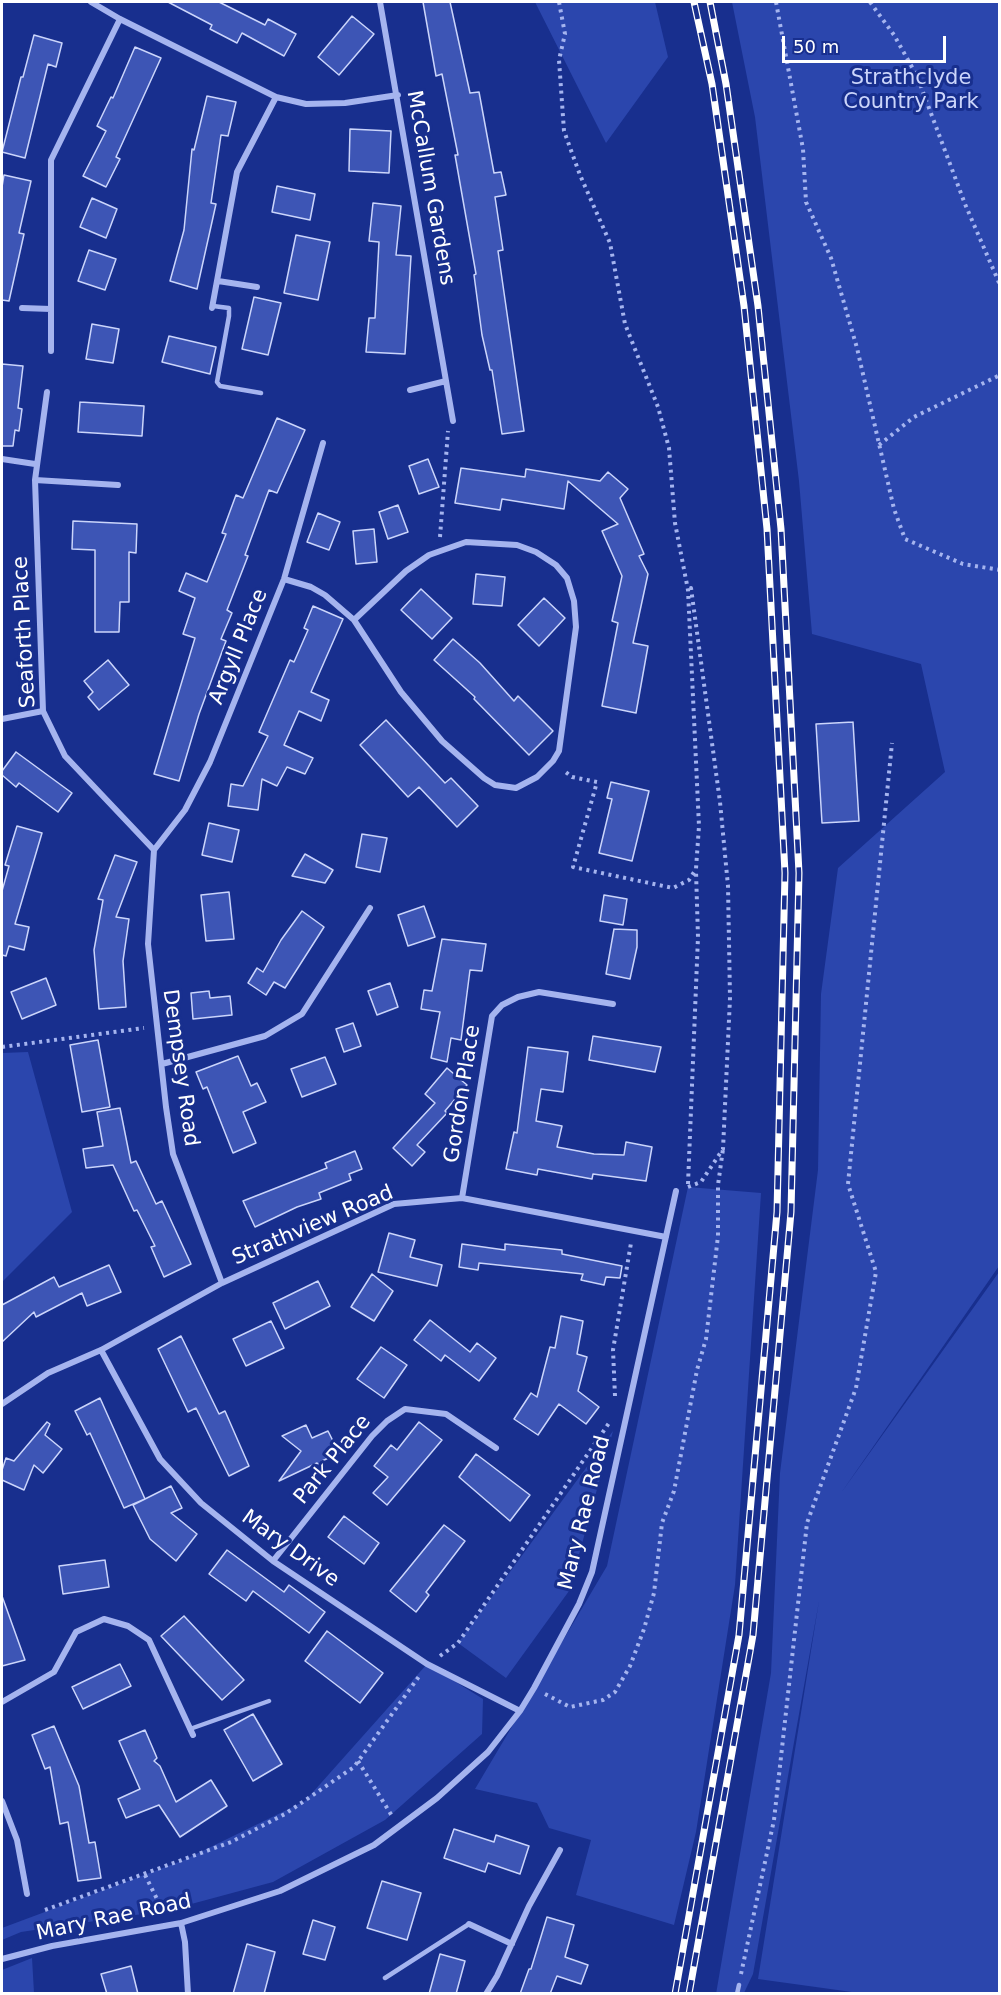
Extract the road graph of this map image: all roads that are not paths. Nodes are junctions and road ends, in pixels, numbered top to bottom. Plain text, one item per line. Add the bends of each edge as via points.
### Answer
1 (91, 2) edge
2 (380, 2) edge
3 (120, 19) junction
4 (398, 95) junction
5 (276, 98) junction
6 (218, 281) junction
7 (257, 287) dead end
8 (213, 307) joint
9 (22, 308) dead end
10 (51, 309) junction
11 (51, 351) dead end
12 (447, 381) junction
13 (410, 390) dead end
14 (47, 392) dead end
15 (261, 393) dead end
16 (453, 421) road end
17 (322, 443) dead end
18 (2, 459) edge
19 (35, 464) junction
20 (35, 480) junction
21 (118, 485) dead end
22 (284, 579) junction
23 (354, 620) junction
24 (43, 711) junction
25 (2, 719) edge
26 (154, 850) junction
27 (370, 908) dead end
28 (613, 1004) dead end
29 (162, 1064) junction
30 (676, 1191) road end
31 (462, 1198) junction
32 (666, 1238) junction
33 (222, 1283) junction
34 (101, 1350) junction
35 (2, 1404) edge
36 (496, 1448) dead end
37 (273, 1561) junction
38 (269, 1701) dead end
39 (2, 1702) edge
40 (520, 1711) junction
41 (191, 1732) joint
42 (2, 1801) edge
43 (560, 1850) dead end
44 (27, 1894) dead end
45 (182, 1923) junction
46 (469, 1924) joint
47 (512, 1944) junction
48 (2, 1959) edge
49 (385, 1978) dead end
50 (739, 1985) road end
51 (188, 1994) edge
52 (486, 1994) edge
53 (737, 1994) edge

1 - 3 street
2 - 4 street, McCallum Gardens
3 - 5 street
3 - 10 street via 51,160
4 - 5 street via 306,104
4 - 12 street, McCallum Gardens
5 - 6 street via 237,172
6 - 7 street
6 - 8 street
8 - 15 lane via 229,308 230,316 217,382 220,387
9 - 10 street
10 - 11 street
12 - 13 street
12 - 16 street, McCallum Gardens
14 - 19 street, Seaforth Place
17 - 22 street, Argyll Place
18 - 19 street
19 - 20 street, Seaforth Place
20 - 21 street
20 - 24 street, Seaforth Place
22 - 23 street via 326,595
22 - 26 street, Argyll Place via 210,762 185,810
23 - 23 street via 406,571 443,549 466,542 517,545 556,564 567,578 576,627 560,751 537,777 516,788 495,785 442,741 401,692
24 - 25 street
24 - 26 street, Seaforth Place via 65,756
26 - 29 street, Dempsey Road via 148,944
27 - 29 street via 302,1014 264,1036
28 - 31 street, Gordon Place via 539,992 502,1005 492,1016
29 - 33 street, Dempsey Road via 173,1154
30 - 32 street, Mary Rae Road
31 - 32 street, Strathview Road
31 - 33 street, Strathview Road via 394,1204
32 - 40 street, Mary Rae Road via 592,1572 579,1604
33 - 34 street, Strathview Road
34 - 35 street, Strathview Road via 48,1373
34 - 37 street, Mary Drive via 160,1459 201,1503
36 - 37 street, Park Place via 446,1414 405,1409 372,1436
37 - 40 street, Mary Drive via 427,1664
38 - 41 lane
39 - 41 street via 54,1672 76,1632 104,1619 128,1626 149,1641
40 - 45 street, Mary Rae Road via 488,1752 437,1798 374,1845 280,1891
42 - 44 street via 17,1840
43 - 47 street
45 - 48 street, Mary Rae Road
45 - 51 street
46 - 47 street
46 - 49 lane
47 - 52 street
50 - 53 lane

